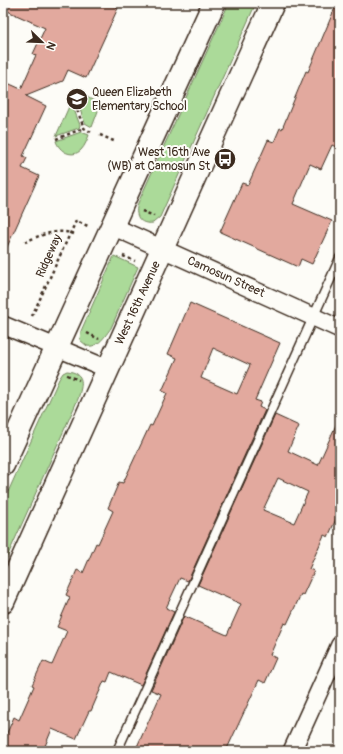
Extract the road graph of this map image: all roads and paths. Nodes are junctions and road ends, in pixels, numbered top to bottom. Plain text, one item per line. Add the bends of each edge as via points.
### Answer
1 (214, 3) edge
2 (273, 3) edge
3 (73, 99) dead end
4 (84, 128) junction
5 (91, 132) dead end
6 (100, 135) dead end
7 (56, 139) dead end
8 (116, 142) dead end
9 (225, 159) dead end
10 (233, 163) dead end
11 (136, 208) dead end
12 (159, 218) dead end
13 (112, 226) junction
14 (70, 233) junction
15 (74, 234) dead end
16 (25, 242) dead end
17 (163, 249) junction
18 (117, 253) dead end
19 (340, 258) edge
20 (139, 262) dead end
21 (313, 317) junction
22 (3, 325) edge
23 (340, 329) edge
24 (81, 331) dead end
25 (24, 334) junction
26 (101, 340) dead end
27 (56, 348) junction
28 (108, 369) junction
29 (62, 373) dead end
30 (82, 382) dead end
31 (3, 465) edge
32 (3, 602) edge
33 (340, 646) edge
34 (117, 751) edge
35 (292, 751) edge

1 - 13 main road
2 - 17 main road, West 16th Avenue
3 - 4 path
4 - 5 path
4 - 7 path
6 - 8 path
9 - 10 path
11 - 12 path
13 - 14 path, Ridgeway via 93,228 76,221
13 - 17 street, Camosun Street
13 - 27 main road
14 - 15 path
14 - 16 path via 50,233
14 - 25 path, Ridgeway
17 - 21 street, Camosun Street
17 - 28 main road, West 16th Avenue
18 - 20 path
19 - 21 lane
21 - 23 street, Camosun Street
21 - 34 lane
22 - 25 street
24 - 26 path
25 - 27 street
27 - 28 street
27 - 31 main road
28 - 32 main road, West 16th Avenue
29 - 30 path
33 - 35 street

